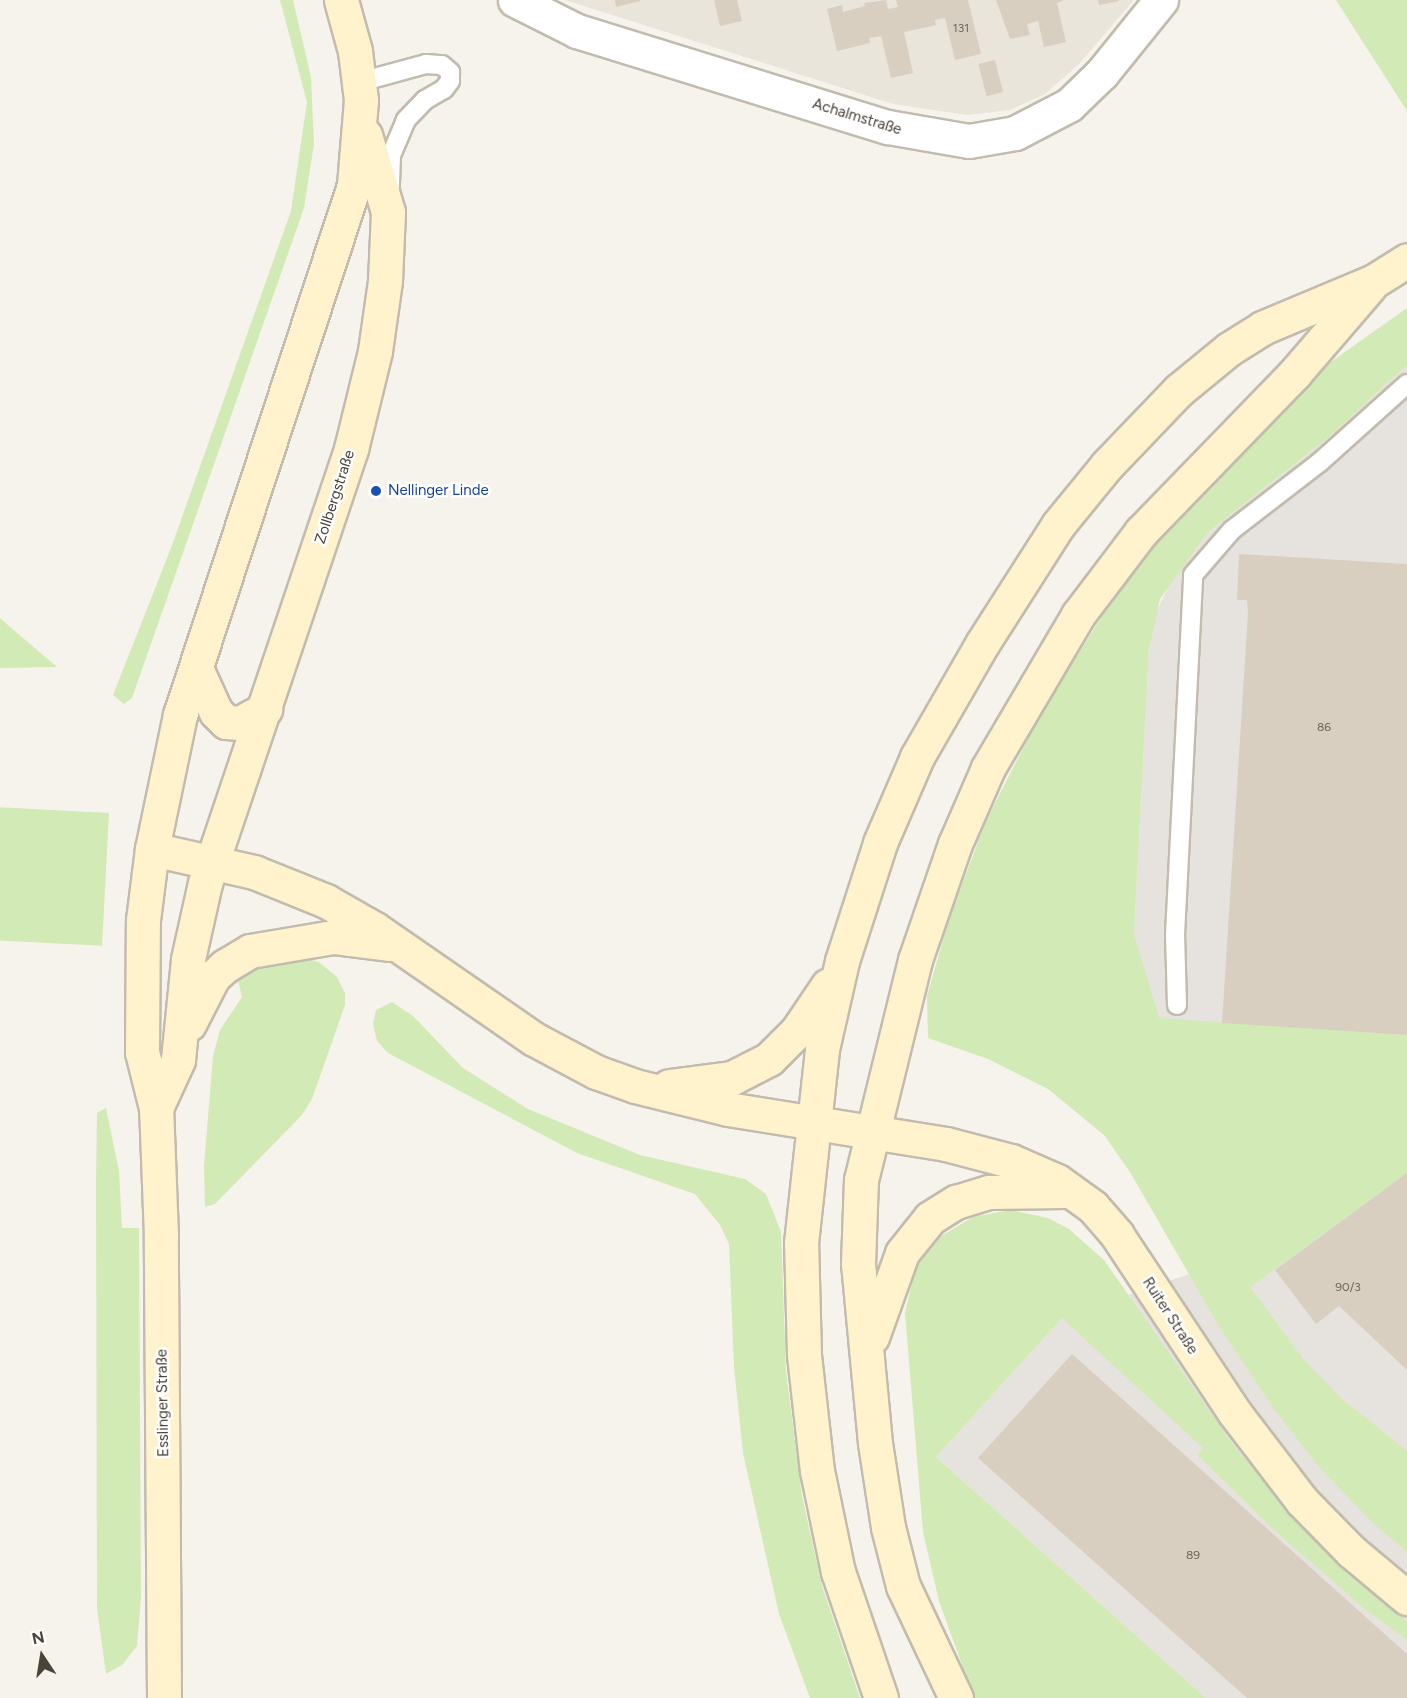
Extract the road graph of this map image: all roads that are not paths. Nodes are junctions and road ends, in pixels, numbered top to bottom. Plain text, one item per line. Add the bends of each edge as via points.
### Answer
1 (341, 0) edge
2 (514, 0) edge
3 (1161, 0) edge
4 (360, 82) junction
5 (361, 125) junction
6 (388, 212) junction
7 (1407, 260) edge
8 (1374, 281) junction
9 (1407, 384) edge
10 (196, 668) junction
11 (265, 709) junction
12 (152, 849) junction
13 (213, 860) junction
14 (402, 948) junction
15 (842, 961) junction
16 (1177, 1005) dead end
17 (182, 1039) junction
18 (635, 1086) junction
19 (156, 1108) junction
20 (811, 1122) junction
21 (872, 1131) junction
22 (1078, 1194) junction
23 (867, 1366) junction
24 (1407, 1598) edge
25 (164, 1698) edge
26 (881, 1698) edge
27 (956, 1698) edge

1 - 4 main road, Zollbergstraße
2 - 3 street, Achalmstraße via 577,31 897,130 969,141 1016,133 1069,105 1102,73
4 - 5 main road, Zollbergstraße
4 - 6 lane via 395,76 426,64 442,65 450,72 444,89 409,115 400,133 391,156
5 - 6 main road, Zollbergstraße
5 - 10 main road, Zollbergstraße via 354,185 344,224
6 - 11 main road, Zollbergstraße via 383,297 365,394
7 - 8 main road
8 - 15 main road via 1262,328 1229,348 1142,427 1058,525 999,614 917,757 880,843
8 - 21 main road via 1295,372 1141,531 1078,615 1037,680 988,768 940,883 915,960
9 - 16 lane via 1320,462 1232,530 1193,575 1175,935
10 - 11 main road via 216,712 226,722 240,723
10 - 12 main road, Zollbergstraße via 180,715
11 - 13 main road, Zollbergstraße
12 - 13 main road, Ruiter Straße
12 - 19 main road, Esslinger Straße via 140,972 142,1052
13 - 14 main road, Ruiter Straße via 326,901
13 - 17 main road, Esslinger Straße via 188,959
14 - 17 main road via 333,937 250,951 213,977
14 - 18 main road, Ruiter Straße via 534,1040 597,1072
15 - 18 main road via 797,1030 769,1059 751,1070 709,1084
15 - 20 main road via 822,1049
17 - 19 main road, Esslinger Straße via 175,1069
18 - 20 main road, Ruiter Straße via 705,1104
19 - 25 main road, Esslinger Straße via 164,1444
20 - 21 main road, Ruiter Straße
20 - 26 main road via 801,1243 807,1395 838,1572
21 - 22 main road, Ruiter Straße via 985,1153 1034,1171
21 - 23 main road via 858,1202 858,1264
22 - 23 main road via 1054,1190 989,1192 956,1202 930,1218 909,1241 890,1280
22 - 24 main road, Ruiter Straße via 1117,1234 1234,1412 1288,1483 1326,1527
23 - 27 main road via 878,1466 897,1565 915,1615

